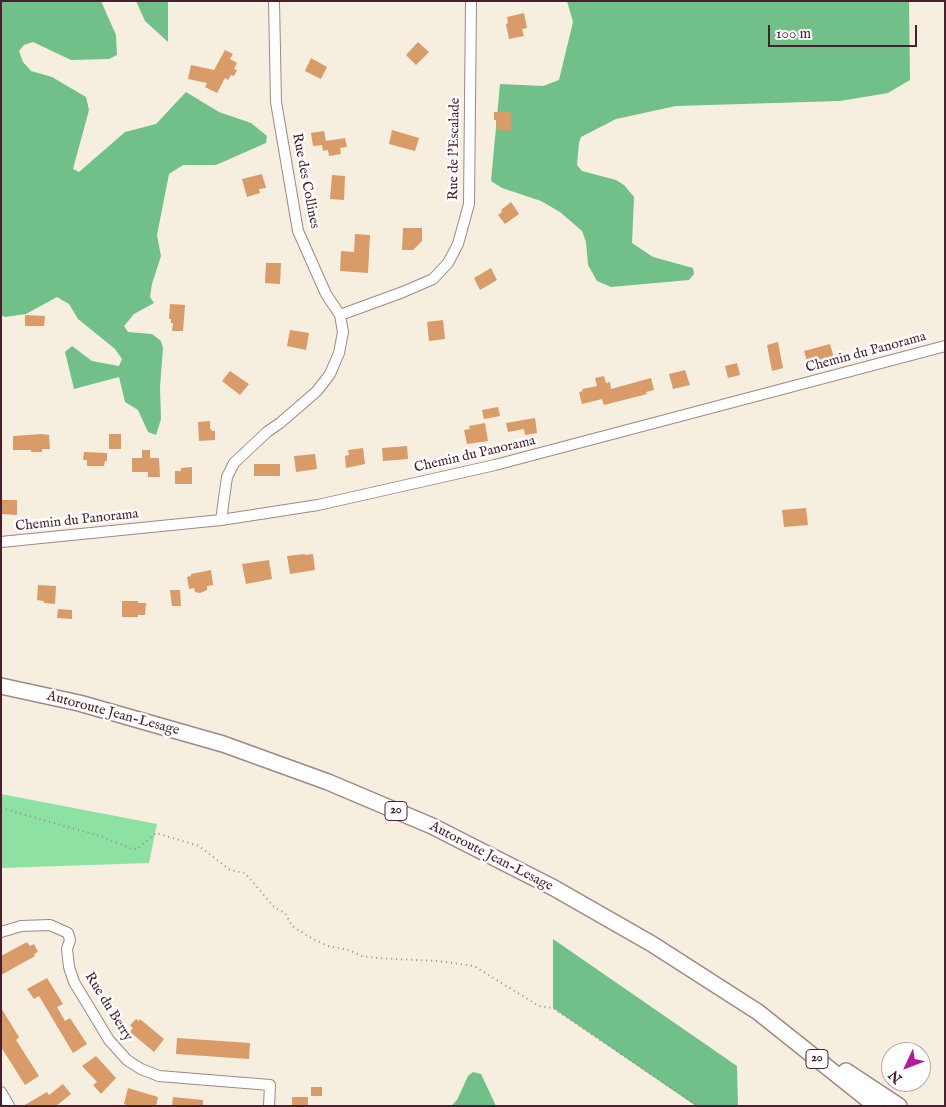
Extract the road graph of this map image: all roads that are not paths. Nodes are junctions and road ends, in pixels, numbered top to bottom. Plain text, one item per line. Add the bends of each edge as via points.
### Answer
1 (274, 1) edge
2 (471, 1) edge
3 (340, 315) junction
4 (945, 346) edge
5 (221, 520) junction
6 (1, 542) edge
7 (1, 686) edge
8 (1, 932) edge
9 (758, 1012) junction
10 (1, 1092) edge
11 (9, 1106) edge
12 (269, 1106) edge
13 (876, 1106) edge
14 (899, 1106) edge

1 - 3 street, Rue des Collines via 276,102 298,231 326,294
2 - 3 street, Rue de l'Escalade via 469,204 458,244 448,263 432,278
3 - 5 street, Rue des Collines via 342,339 330,374 317,391 234,463 227,478
4 - 5 street, Chemin du Panorama via 495,465 318,504
5 - 6 street, Chemin du Panorama
7 - 9 highway, Autoroute Jean-Lesage / 20 via 79,703 223,744 328,782 432,826 554,888 652,944
8 - 12 street, Rue du Berry via 21,926 50,925 68,933 69,967 74,982 110,1040 127,1060 159,1076 270,1085
9 - 13 highway, Autoroute Jean-Lesage / 20
9 - 14 highway
10 - 11 street

